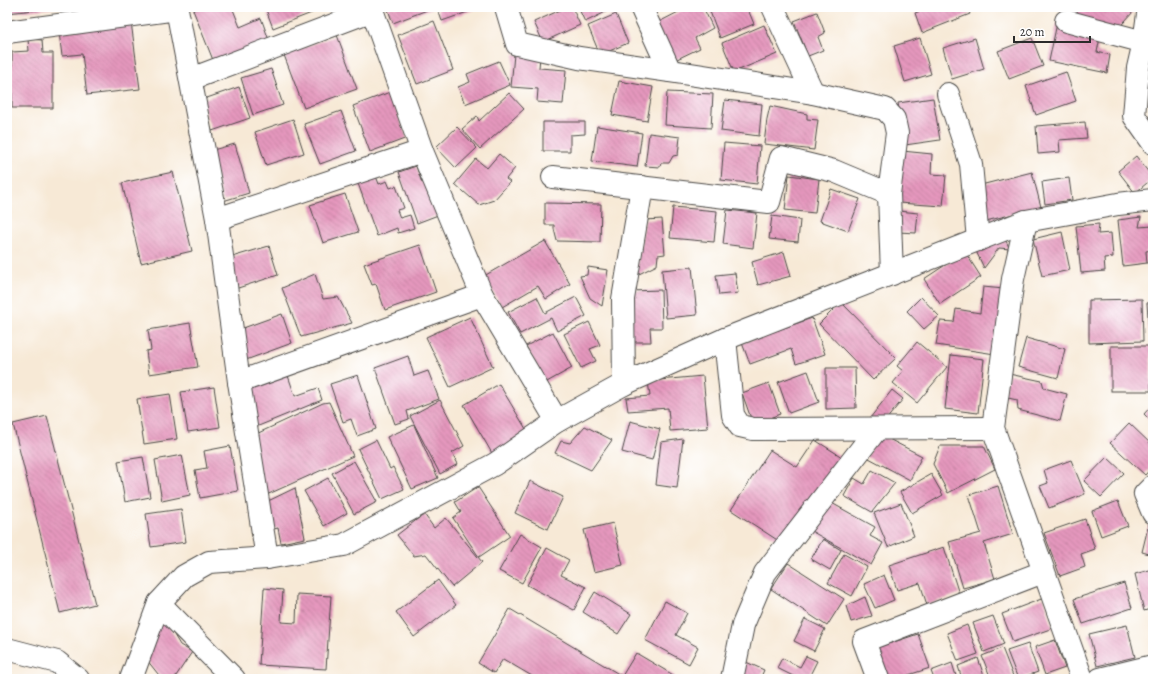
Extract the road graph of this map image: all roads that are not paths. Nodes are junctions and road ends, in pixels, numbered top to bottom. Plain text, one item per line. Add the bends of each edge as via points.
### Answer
1 (506, 7) edge
2 (641, 7) edge
3 (773, 7) edge
4 (1149, 7) edge
5 (372, 9) edge
6 (1066, 21) dead end
7 (7, 32) edge
8 (1145, 55) edge
9 (670, 71) junction
10 (191, 79) junction
11 (813, 93) junction
12 (948, 94) dead end
13 (1150, 129) edge
14 (422, 151) junction
15 (553, 177) dead end
16 (642, 187) junction
17 (889, 194) junction
18 (1153, 200) edge
19 (217, 219) junction
20 (1026, 221) junction
21 (978, 240) junction
22 (892, 274) junction
23 (482, 295) junction
24 (725, 339) junction
25 (239, 382) junction
26 (624, 384) junction
27 (557, 421) junction
28 (993, 428) junction
29 (876, 430) junction
30 (1153, 486) edge
31 (1153, 513) edge
32 (267, 558) junction
33 (1043, 572) junction
34 (159, 603) junction
35 (7, 649) edge
36 (1153, 666) edge
37 (78, 679) edge
38 (132, 679) edge
39 (234, 679) edge
40 (732, 679) edge
41 (878, 679) edge
42 (1082, 679) edge
43 (1100, 679) edge

1 - 9 street via 517,44 579,58
2 - 9 street
3 - 11 street
4 - 8 street
5 - 10 street
5 - 14 street
6 - 8 street
7 - 10 street via 178,9
8 - 13 street via 1134,116
9 - 11 street
10 - 19 street
11 - 17 street via 885,109 894,119 897,133
12 - 21 street via 971,164
14 - 19 street
14 - 23 street
15 - 16 street
16 - 17 street via 769,202 781,158 834,170
16 - 26 street via 623,299
17 - 22 street
18 - 20 street
19 - 25 street
20 - 21 street
20 - 28 street via 1013,279
21 - 22 street
22 - 24 street
23 - 25 street
23 - 27 street
24 - 26 street
24 - 29 street via 733,415 740,426 753,429
25 - 32 street
26 - 27 street
27 - 32 street via 495,464 344,545
28 - 29 street
28 - 33 street
29 - 40 street via 765,573 743,625
30 - 31 street via 1145,494
32 - 34 street via 209,562 184,576
33 - 41 street via 864,641
33 - 42 street
34 - 38 street
34 - 39 street
35 - 37 street via 57,662
36 - 43 street

